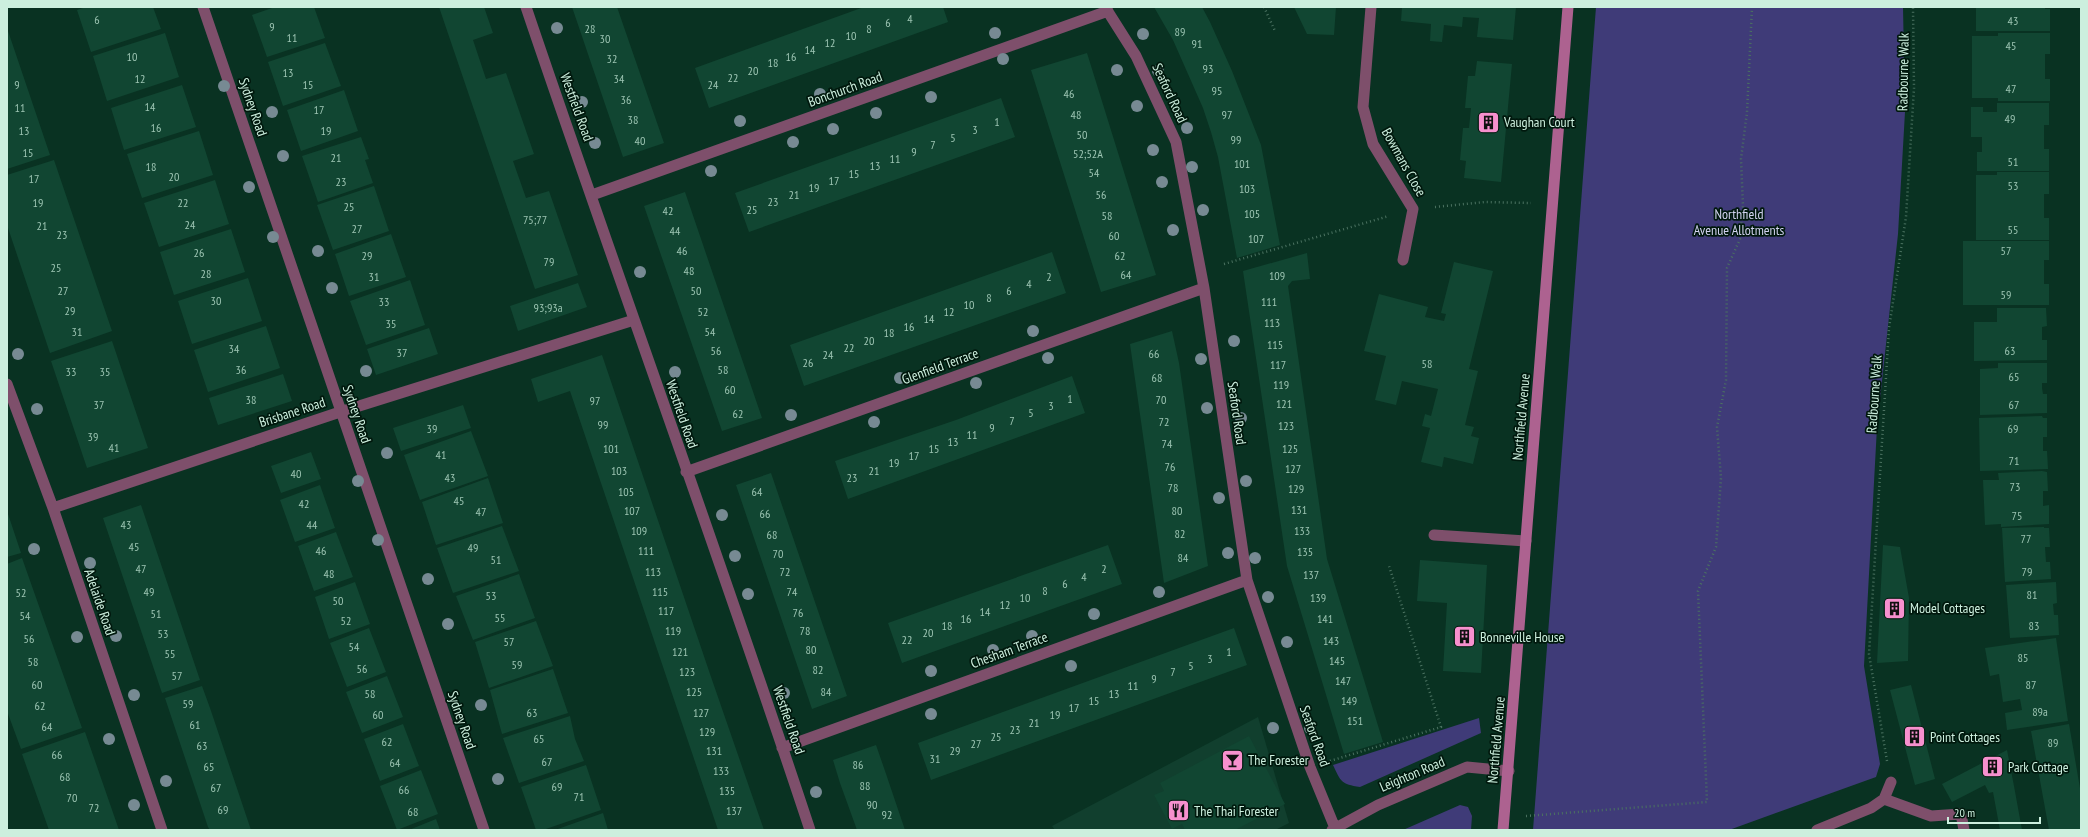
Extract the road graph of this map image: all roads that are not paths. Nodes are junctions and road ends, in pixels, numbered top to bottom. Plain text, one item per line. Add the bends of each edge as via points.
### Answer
1 (203, 7) edge
2 (526, 7) edge
3 (1371, 7) edge
4 (1568, 7) edge
5 (1107, 9) edge
6 (592, 195) junction
7 (1403, 260) dead end
8 (1204, 288) junction
9 (634, 320) junction
10 (7, 384) edge
11 (340, 412) junction
12 (686, 472) junction
13 (53, 508) junction
14 (1434, 535) dead end
15 (1526, 541) junction
16 (1247, 580) junction
17 (782, 748) junction
18 (1509, 771) junction
19 (1891, 782) road end
20 (1884, 798) junction
21 (1334, 829) edge
22 (162, 830) edge
23 (484, 830) edge
24 (810, 830) edge
25 (1503, 830) edge
26 (1817, 830) edge
27 (1964, 830) edge

1 - 11 street, Sydney Road
2 - 6 street, Westfield Road
3 - 7 street, Bowmans Close via 1363,107 1373,144 1413,209
4 - 15 main road, Northfield Avenue
5 - 6 street, Bonchurch Road
5 - 8 street, Seaford Road via 1136,56 1176,142
6 - 9 street, Westfield Road
8 - 12 street, Glenfield Terrace
8 - 16 street, Seaford Road
9 - 11 street, Brisbane Road
9 - 12 street, Westfield Road
10 - 13 street, Adelaide Road
11 - 13 street, Brisbane Road
11 - 23 street, Sydney Road
12 - 17 street, Westfield Road
13 - 22 street, Adelaide Road
14 - 15 street
15 - 18 main road, Northfield Avenue
16 - 17 street, Chesham Terrace
16 - 21 street, Seaford Road via 1310,767
17 - 24 street, Westfield Road
18 - 21 street, Leighton Road via 1467,767 1378,805
18 - 25 main road, Northfield Avenue
19 - 20 street
20 - 26 street via 1871,808
20 - 27 street via 1931,816 1961,814

